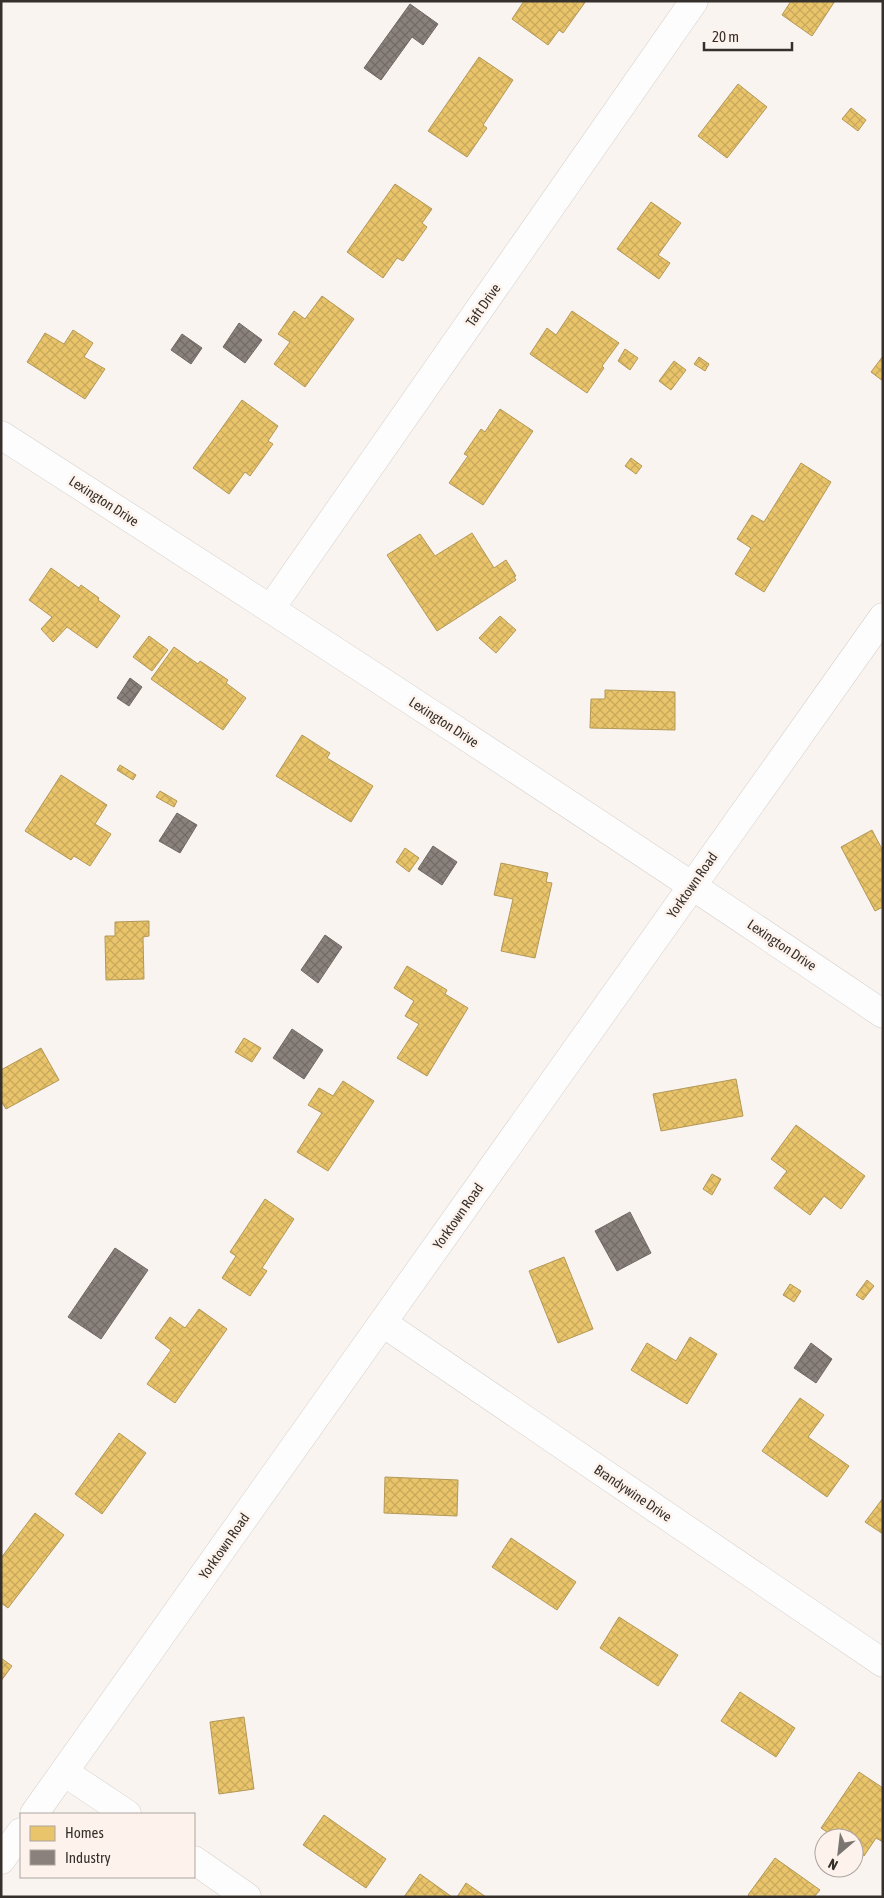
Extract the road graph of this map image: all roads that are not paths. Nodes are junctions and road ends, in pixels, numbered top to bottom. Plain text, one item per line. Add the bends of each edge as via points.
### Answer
1 (694, 1) edge
2 (1, 435) edge
3 (271, 608) junction
4 (883, 617) edge
5 (693, 885) junction
6 (883, 1014) edge
7 (383, 1323) junction
8 (883, 1664) edge
9 (64, 1772) junction
10 (35, 1813) edge
11 (126, 1813) edge
12 (20, 1833) edge
13 (1, 1860) edge
14 (195, 1861) edge
15 (247, 1897) edge

1 - 3 street, Taft Drive
2 - 3 street, Lexington Drive
3 - 5 street, Lexington Drive
4 - 5 street, Yorktown Road
5 - 6 street, Lexington Drive
5 - 7 street, Yorktown Road
7 - 8 street, Brandywine Drive
7 - 9 street, Yorktown Road
9 - 10 street, Yorktown Road
9 - 11 street
12 - 13 street
14 - 15 street

